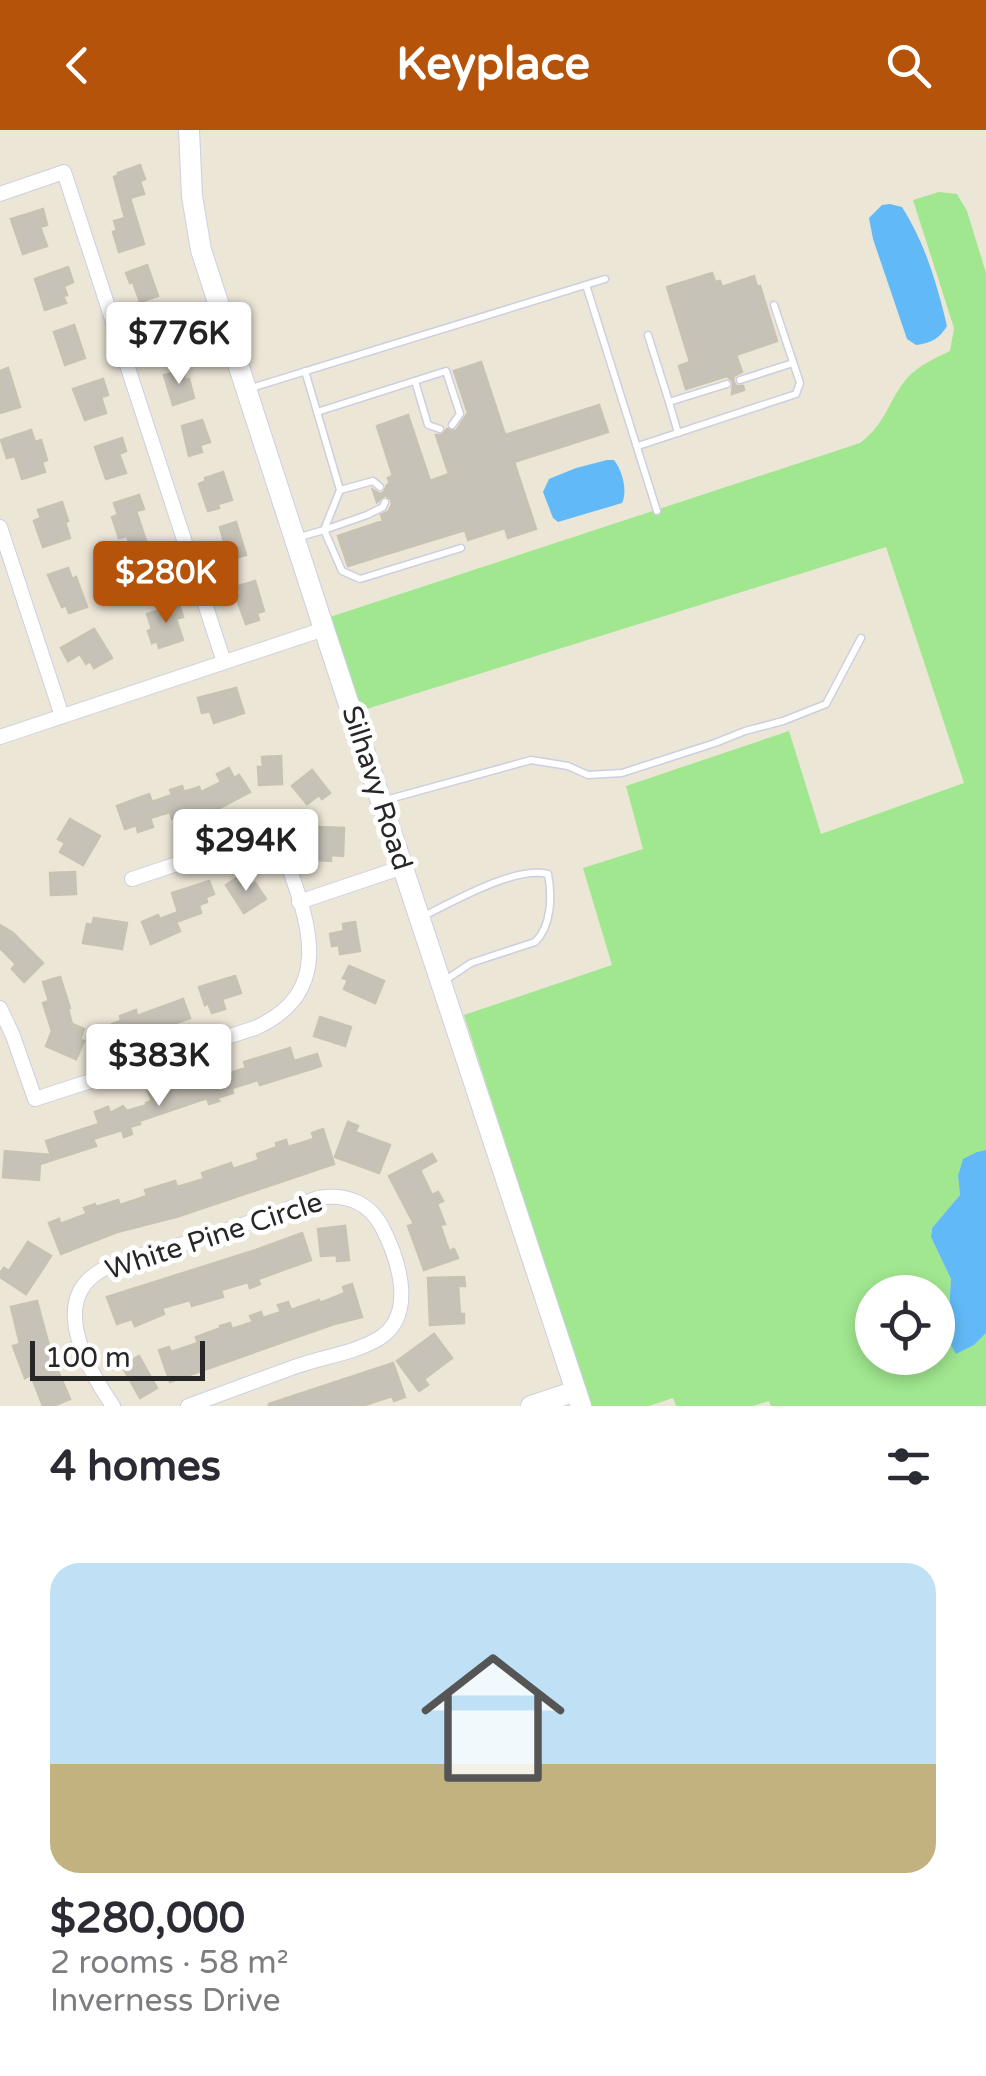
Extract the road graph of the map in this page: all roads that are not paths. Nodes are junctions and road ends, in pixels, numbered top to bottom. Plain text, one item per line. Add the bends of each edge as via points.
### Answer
1 (189, 130) edge
2 (202, 130) edge
3 (191, 166) junction
4 (0, 194) edge
5 (605, 278) dead end
6 (586, 285) junction
7 (774, 305) dead end
8 (648, 336) dead end
9 (793, 363) junction
10 (305, 371) junction
11 (740, 380) dead end
12 (415, 381) junction
13 (728, 384) dead end
14 (247, 390) junction
15 (669, 402) junction
16 (317, 412) junction
17 (452, 425) dead end
18 (440, 429) dead end
19 (678, 432) junction
20 (638, 446) junction
21 (380, 487) dead end
22 (340, 490) junction
23 (384, 502) dead end
24 (658, 511) dead end
25 (0, 526) edge
26 (324, 530) junction
27 (295, 539) junction
28 (462, 548) dead end
29 (324, 629) junction
30 (861, 638) dead end
31 (224, 662) junction
32 (62, 716) junction
33 (0, 737) edge
34 (381, 801) junction
35 (402, 867) junction
36 (132, 878) dead end
37 (299, 902) junction
38 (420, 918) junction
39 (442, 983) junction
40 (0, 1008) edge
41 (578, 1399) edge
42 (113, 1406) edge
43 (188, 1406) edge
44 (530, 1406) edge

1 - 3 street, Silhavy Road
2 - 3 street, Silhavy Road
3 - 14 street, Silhavy Road via 202,250
4 - 31 street via 64,172
5 - 6 lane
6 - 10 lane
6 - 20 lane
7 - 9 lane
8 - 15 lane
9 - 11 lane
9 - 19 lane via 796,394
10 - 14 lane
10 - 16 lane
12 - 16 lane
12 - 17 lane via 446,371 460,414
12 - 18 lane via 428,425
13 - 15 lane
14 - 27 street, Silhavy Road
15 - 19 lane
16 - 22 lane
19 - 20 lane
20 - 24 lane
21 - 22 lane via 373,481
22 - 26 lane
23 - 26 lane
25 - 32 street
26 - 27 lane
26 - 28 lane via 342,571 360,579
27 - 29 street, Silhavy Road
29 - 31 street
29 - 34 street, Silhavy Road
30 - 34 lane via 826,704 716,743 622,773 588,775 531,760
31 - 32 street
32 - 33 street
34 - 35 street, Silhavy Road
35 - 37 street
35 - 38 street, Silhavy Road
36 - 37 street via 276,831
37 - 40 street via 310,938 304,984 284,1012 255,1028 35,1100
38 - 39 street, Silhavy Road
38 - 39 lane via 478,888 548,874 550,908 542,936 471,963
39 - 41 street, Silhavy Road
41 - 44 street
42 - 43 street, White Pine Circle via 82,1350 74,1313 83,1288 99,1272 318,1198 345,1197 370,1210 386,1234 402,1285 399,1312 387,1333

